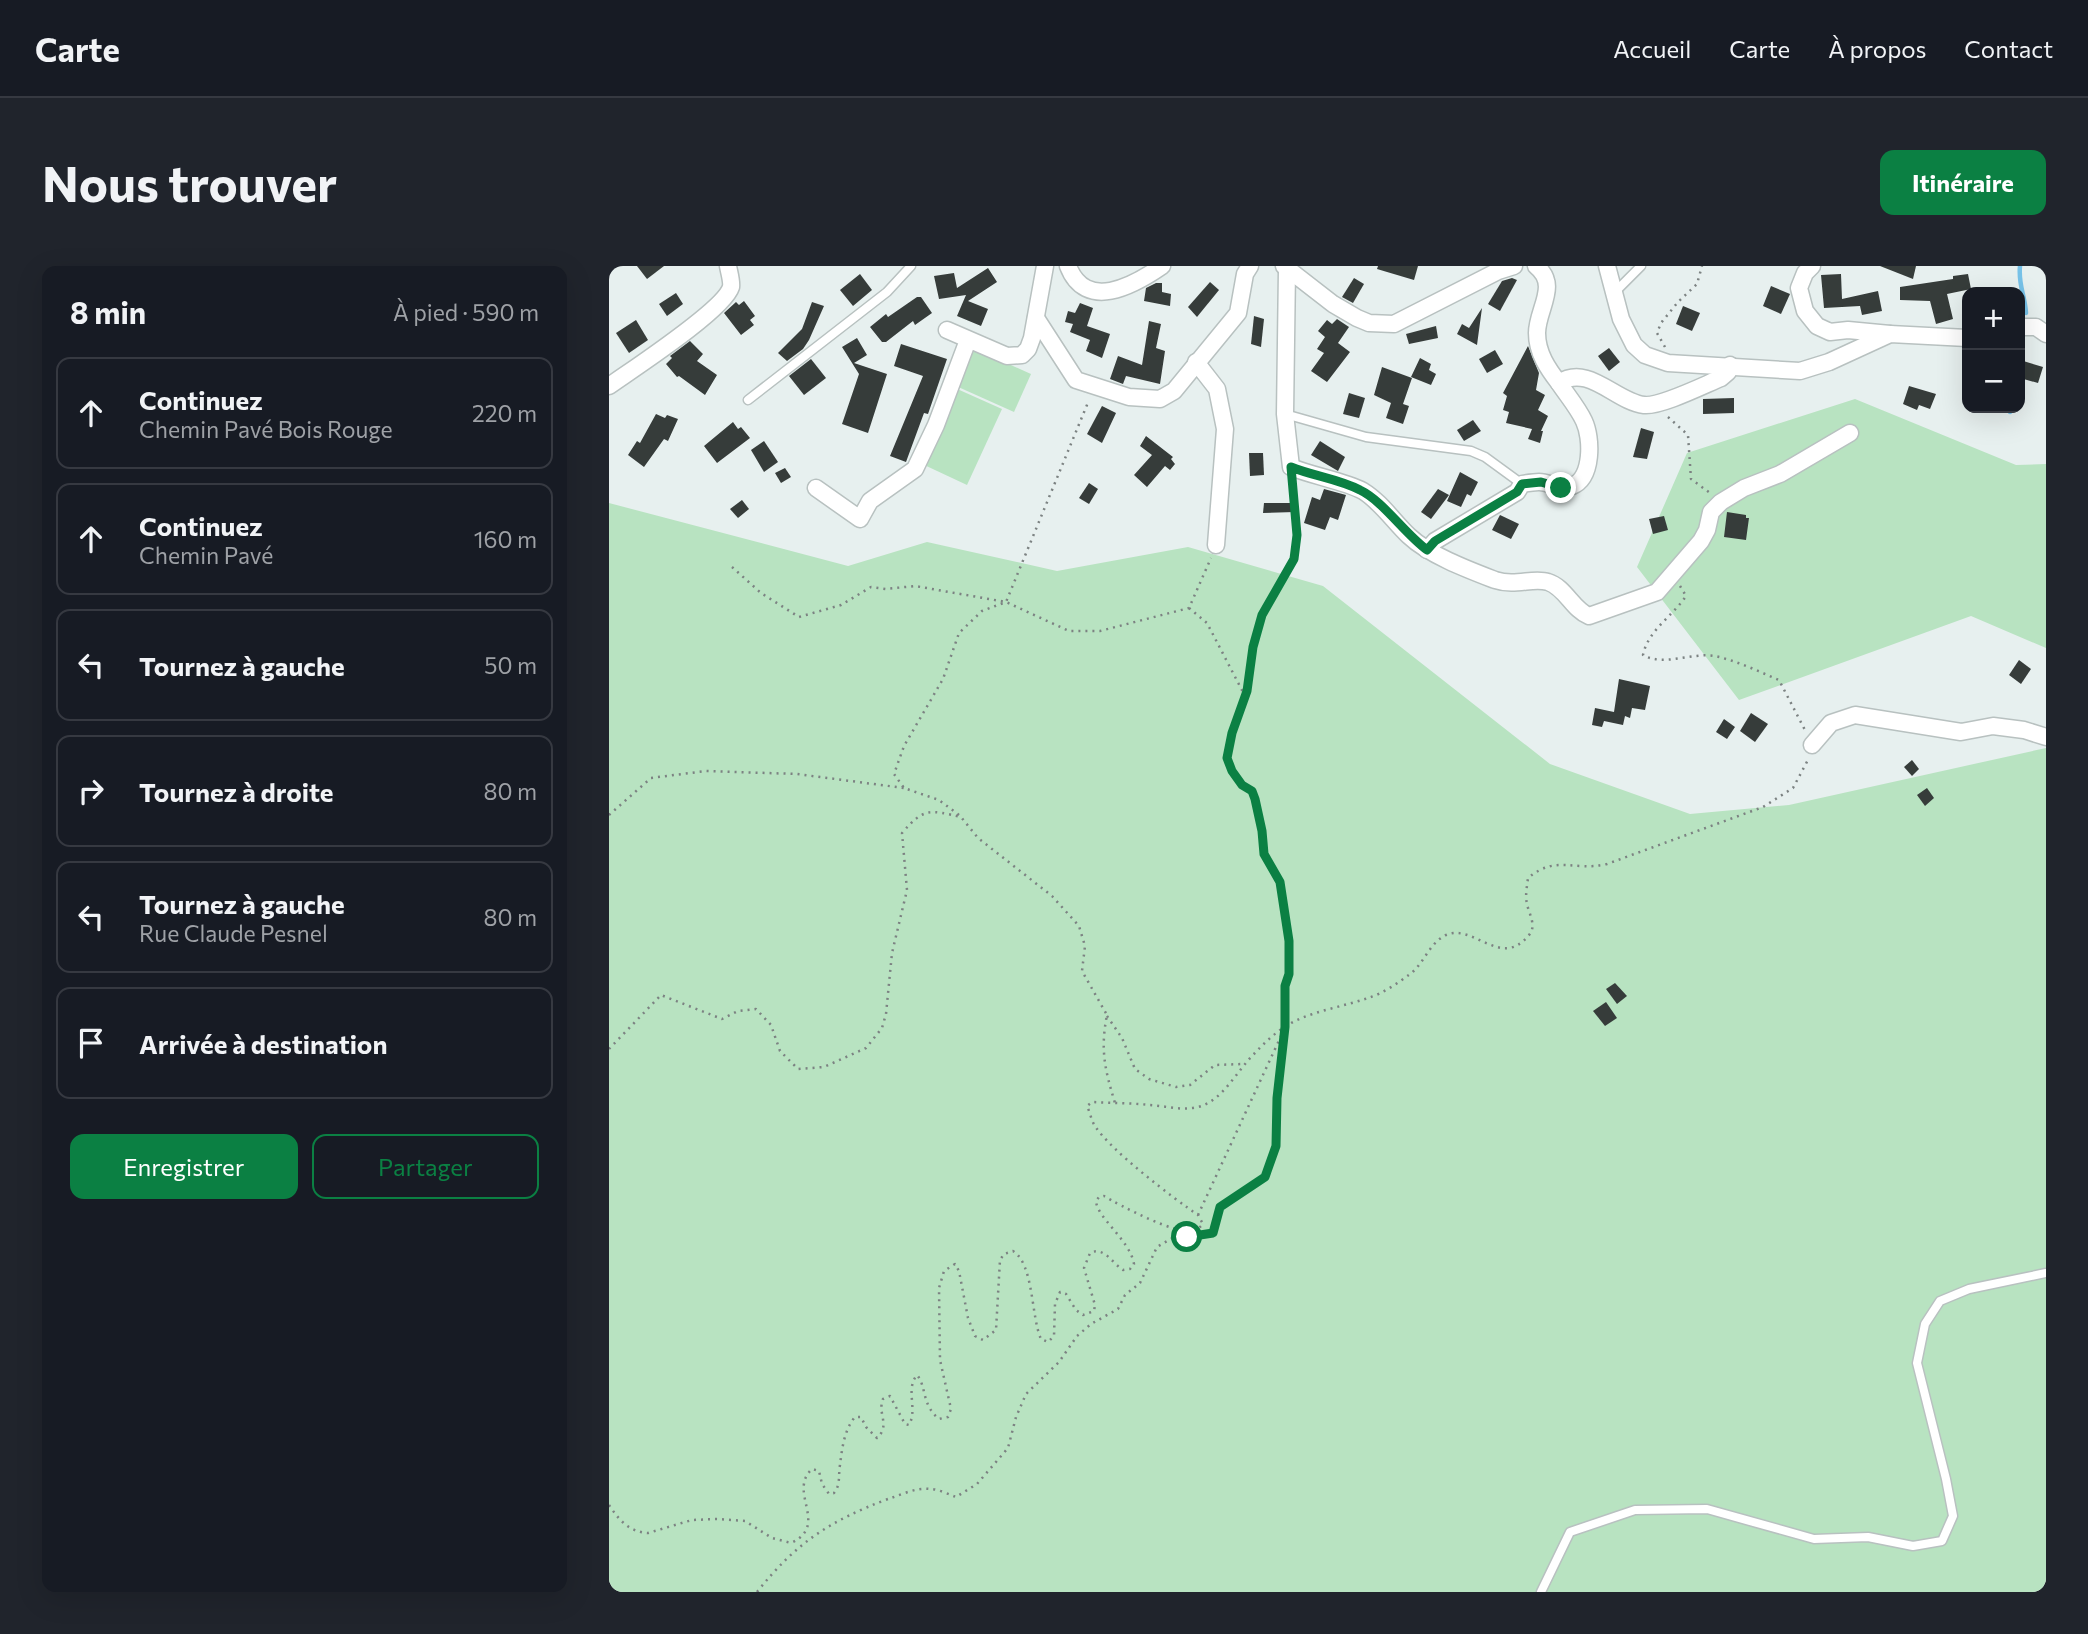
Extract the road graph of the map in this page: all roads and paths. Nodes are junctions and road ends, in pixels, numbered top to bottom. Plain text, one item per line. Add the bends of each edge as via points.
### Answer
1 (728, 266) edge
2 (911, 266) edge
3 (1045, 266) edge
4 (1068, 266) edge
5 (1162, 266) edge
6 (1250, 266) edge
7 (1514, 266) edge
8 (1536, 266) edge
9 (1607, 266) edge
10 (1641, 266) edge
11 (1702, 266) edge
12 (1812, 266) edge
13 (1286, 268) edge
14 (1614, 293) junction
15 (1036, 318) junction
16 (2025, 327) edge
17 (947, 330) dead end
18 (1890, 334) junction
19 (2046, 334) edge
20 (1962, 338) edge
21 (968, 340) junction
22 (1196, 362) junction
23 (1668, 363) junction
24 (1730, 365) junction
25 (1559, 383) junction
26 (609, 386) edge
27 (1094, 387) junction
28 (748, 400) dead end
29 (1654, 404) junction
30 (1285, 414) junction
31 (1850, 433) dead end
32 (1291, 467) junction
33 (1522, 484) junction
34 (816, 488) dead end
35 (1721, 502) junction
36 (1216, 545) joint
37 (1427, 550) junction
38 (732, 567) dead end
39 (1680, 586) dead end
40 (1006, 602) junction
41 (1189, 608) junction
42 (1245, 696) junction
43 (2046, 737) edge
44 (1812, 745) junction
45 (904, 788) junction
46 (609, 815) edge
47 (961, 817) junction
48 (1107, 1015) junction
49 (1285, 1027) junction
50 (609, 1049) edge
51 (1242, 1064) junction
52 (1115, 1103) junction
53 (1198, 1215) junction
54 (2046, 1273) edge
55 (609, 1505) edge
56 (757, 1592) edge
57 (1541, 1592) edge

1 - 26 street via 731,286 723,301
2 - 28 lane via 887,292
3 - 15 street
4 - 5 street via 1077,283 1104,292 1136,282
6 - 22 street via 1238,313
7 - 13 street via 1394,324 1357,318
8 - 25 street via 1548,281 1538,320 1538,344
9 - 14 street
10 - 14 lane
11 - 23 path via 1697,284 1657,333 1667,350
12 - 18 street via 1799,288 1805,311 1817,327 1830,332
13 - 30 street
14 - 23 street via 1634,345 1645,355
15 - 21 street via 1028,349 1021,355 1007,356
15 - 27 street via 1070,373
16 - 19 street
17 - 21 street
18 - 20 street
18 - 24 street via 1800,371
21 - 34 street via 915,469 870,501 860,519
22 - 27 street via 1174,391 1160,399 1129,397
22 - 36 street via 1217,389 1225,429
23 - 24 street
24 - 29 street via 1721,378
25 - 29 street via 1576,377 1643,405
25 - 33 street via 1584,421 1588,439 1585,474 1571,487
27 - 40 path
29 - 35 path via 1688,435 1691,479
30 - 32 street
30 - 33 lane via 1366,437 1471,451
31 - 35 street
32 - 37 street via 1362,491
32 - 42 path via 1297,535 1294,559 1262,615
33 - 37 street via 1517,492
35 - 37 street via 1711,512 1701,541 1657,592 1589,616 1547,581 1513,584 1497,580
36 - 41 path
38 - 40 path via 799,617 841,605 871,587 915,586
39 - 44 path via 1686,596 1649,638 1643,655 1649,659 1713,656 1779,680
40 - 41 path via 1069,631 1100,631
40 - 45 path via 982,611 959,633 943,679 894,774
41 - 42 path via 1207,623
42 - 49 path via 1227,758 1242,785 1252,791 1264,854 1280,882 1289,941
43 - 44 street via 1993,726 1961,732 1855,715 1831,723
44 - 49 path via 1808,765 1793,789 1763,807 1607,864 1550,864 1528,878 1527,904 1533,924 1531,933 1513,947 1494,948 1467,935 1446,935 1413,972 1370,998
45 - 46 path via 797,774 706,771 651,778
45 - 47 path via 939,800
47 - 48 path via 978,838 1052,896 1079,926 1085,946 1081,971
47 - 50 path via 935,811 917,816 902,833 907,890 892,953 886,1014 882,1028 866,1048 824,1067 798,1069 780,1051 771,1025 756,1009 722,1019 661,995
48 - 51 path via 1135,1069 1149,1079 1176,1087 1189,1085 1215,1065
48 - 52 path via 1103,1063
49 - 51 path
49 - 53 path
49 - 56 path via 1276,1146 1269,1170 1257,1184 1220,1207 1213,1233 1174,1237 1157,1247 1140,1283 1125,1295 1118,1309 1077,1336 1059,1362 1026,1394 1008,1448 977,1484 956,1497 929,1488 911,1491 836,1522 798,1546
51 - 52 path via 1212,1102 1197,1108
52 - 53 path via 1091,1102 1087,1106 1094,1124 1114,1147
53 - 55 path via 1201,1227 1183,1231 1099,1196 1096,1209 1123,1241 1134,1264 1123,1270 1103,1252 1090,1253 1084,1268 1094,1311 1083,1315 1060,1292 1054,1336 1048,1342 1037,1329 1029,1282 1022,1260 1013,1251 1004,1254 998,1267 996,1330 983,1340 975,1336 959,1270 951,1265 939,1288 939,1348 951,1409 948,1417 935,1417 917,1375 912,1384 909,1425 890,1396 880,1405 885,1421 877,1438 861,1417 855,1417 847,1426 834,1493 826,1492 819,1471 811,1469 806,1474 809,1524 802,1537 791,1543 772,1538 745,1521 692,1520 648,1533 632,1531
54 - 57 lane via 1969,1289 1940,1301 1925,1324 1917,1363 1953,1516 1942,1541 1913,1546 1868,1537 1814,1539 1707,1509 1635,1510 1570,1532

